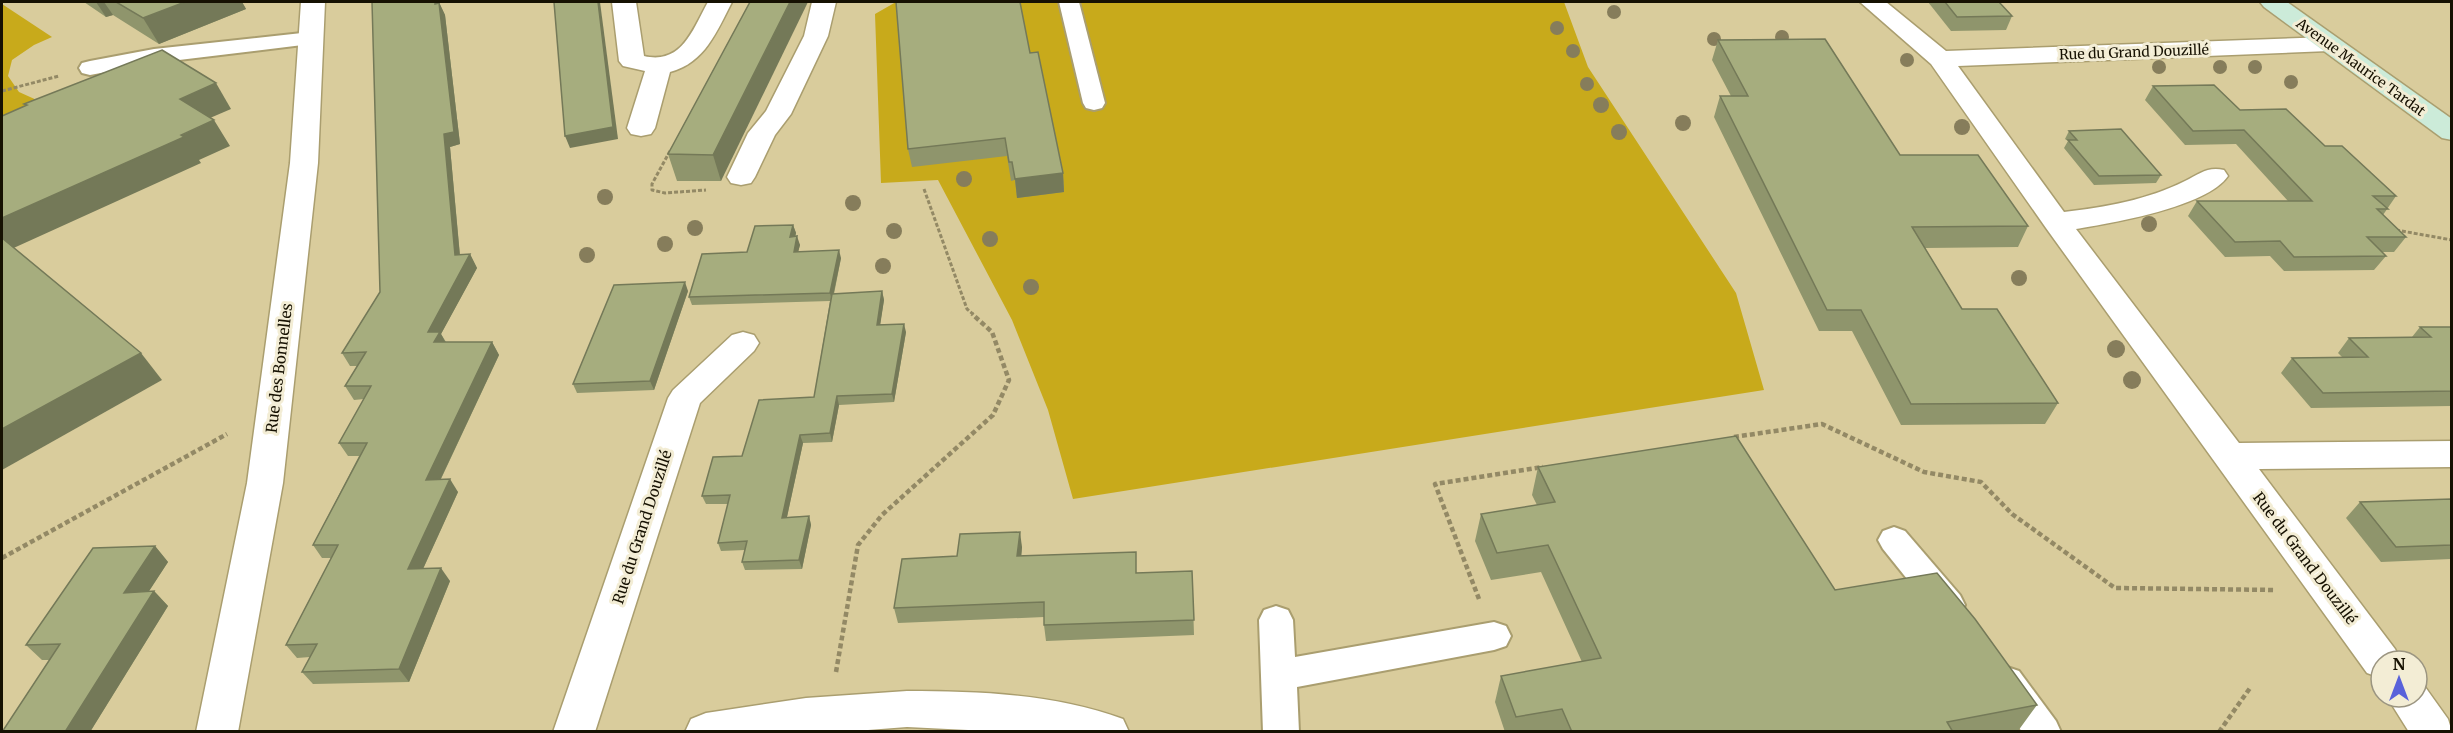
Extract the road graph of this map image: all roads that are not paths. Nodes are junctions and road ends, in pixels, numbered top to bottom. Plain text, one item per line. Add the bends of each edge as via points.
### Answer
1 (313, 2) edge
2 (624, 2) edge
3 (720, 2) edge
4 (824, 2) edge
5 (1069, 2) edge
6 (1872, 2) edge
7 (2272, 2) edge
8 (311, 38) junction
9 (2329, 44) junction
10 (1940, 59) junction
11 (659, 66) junction
12 (90, 68) road end
13 (1094, 103) dead end
14 (641, 128) road end
15 (2451, 132) edge
16 (2214, 176) dead end
17 (741, 177) dead end
18 (2056, 222) junction
19 (743, 343) dead end
20 (2451, 454) edge
21 (2229, 456) junction
22 (1894, 540) dead end
23 (1276, 620) dead end
24 (1968, 629) edge
25 (1494, 636) road end
26 (2372, 649) edge
27 (1989, 657) edge
28 (1278, 675) junction
29 (2417, 709) edge
30 (721, 730) edge
31 (217, 732) edge
32 (574, 732) edge
33 (1108, 732) edge
34 (1281, 732) edge
35 (2043, 732) edge
36 (2433, 732) edge

1 - 8 street, Rue des Bonnelles
2 - 11 street via 632,61
3 - 11 street via 689,56
4 - 17 street via 816,36 778,114 762,133
5 - 13 lane
6 - 10 street, Rue du Grand Douzillé
7 - 9 street, Avenue Maurice Tardat
8 - 12 lane via 154,56
8 - 31 street, Rue des Bonnelles via 304,163 266,483
9 - 10 street, Rue du Grand Douzillé
9 - 15 street, Avenue Maurice Tardat
10 - 18 street, Rue du Grand Douzillé
11 - 14 street
16 - 18 street via 2197,187 2152,203
18 - 21 street, Rue du Grand Douzillé
19 - 32 street, Rue du Grand Douzillé via 685,398
20 - 21 street
21 - 26 street, Rue du Grand Douzillé
22 - 24 lane
23 - 28 lane
25 - 28 lane
27 - 35 lane
28 - 34 lane
29 - 36 street
30 - 33 street via 852,711 929,707 1035,716

